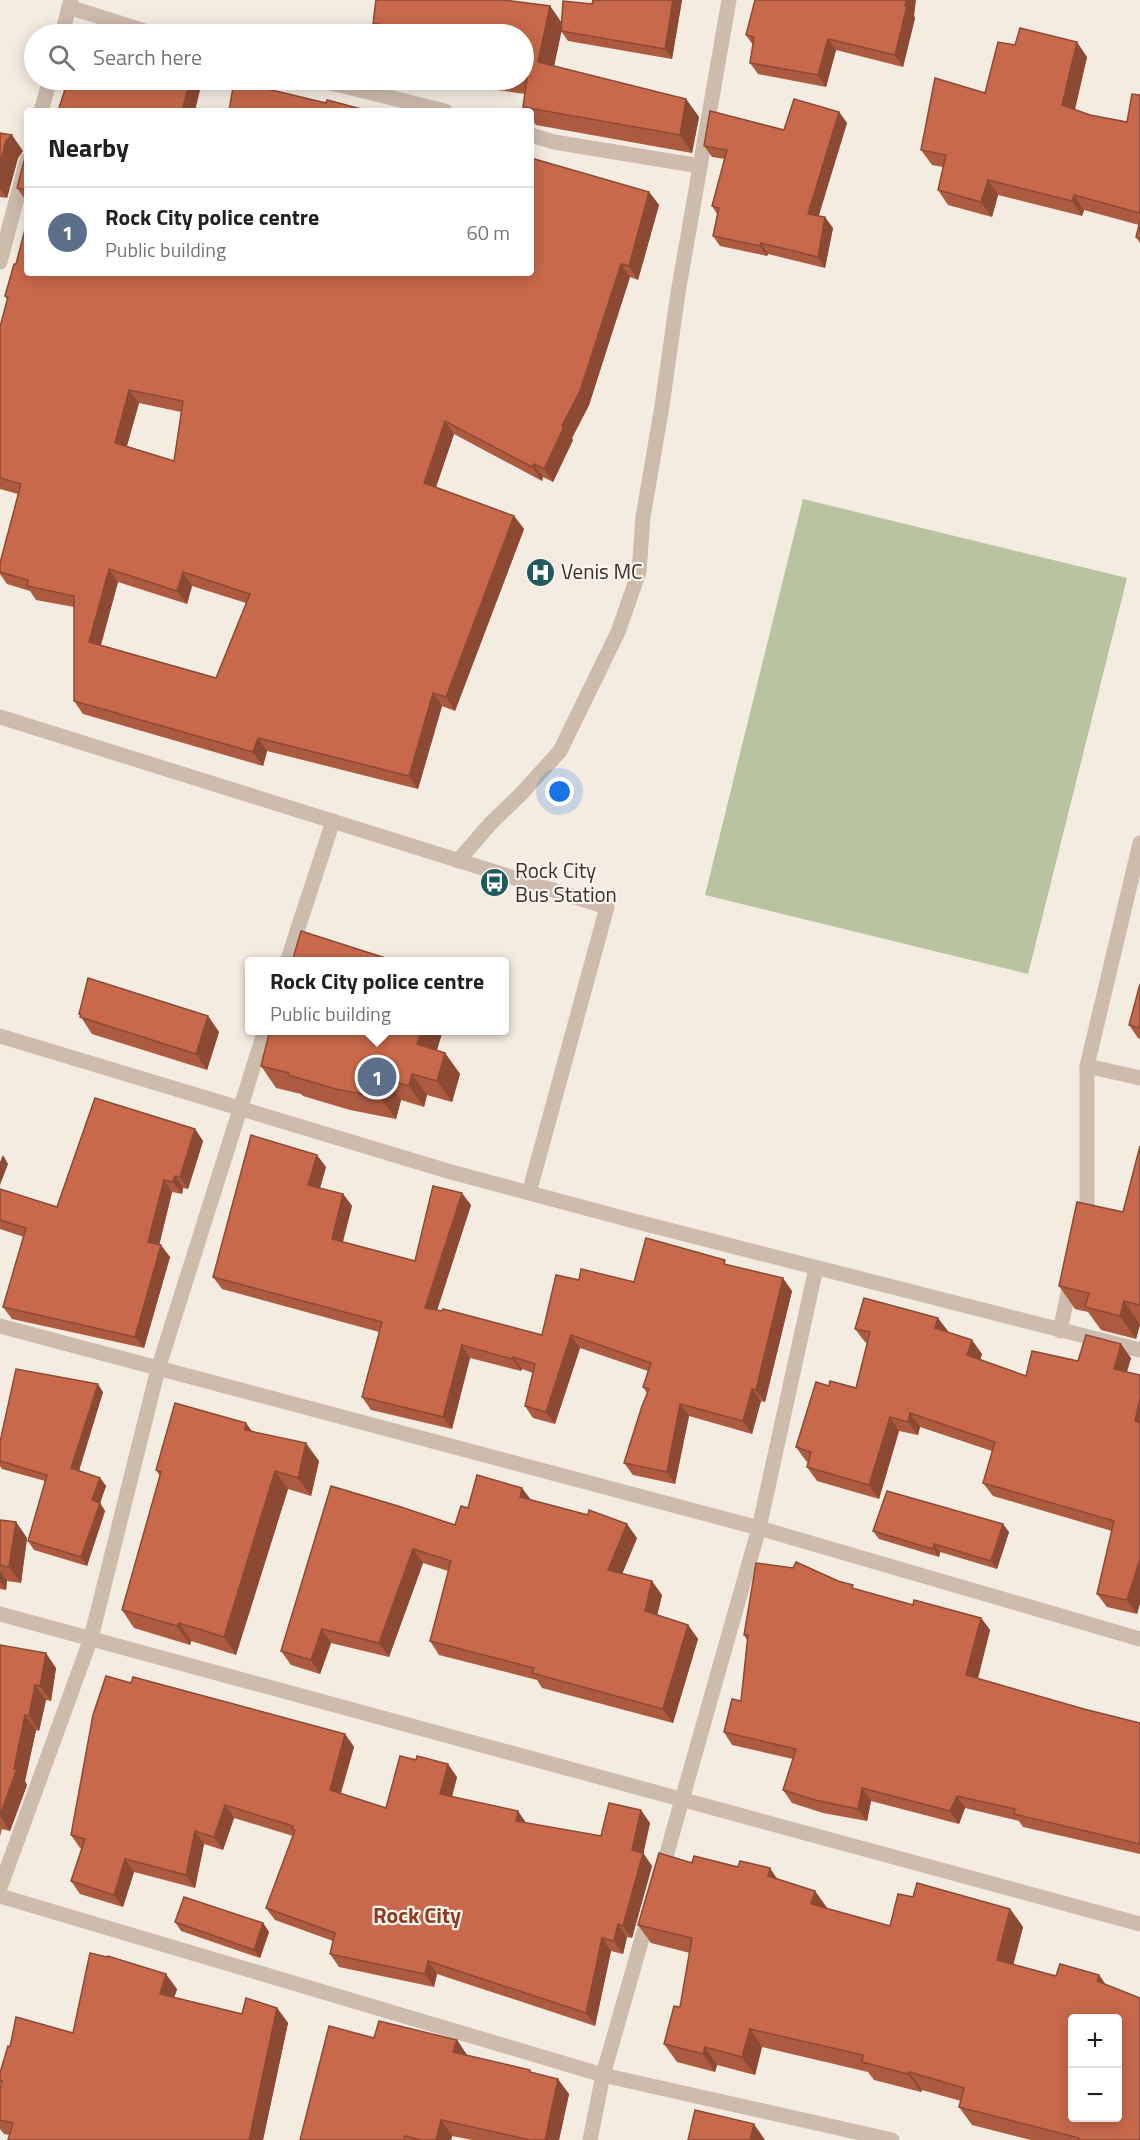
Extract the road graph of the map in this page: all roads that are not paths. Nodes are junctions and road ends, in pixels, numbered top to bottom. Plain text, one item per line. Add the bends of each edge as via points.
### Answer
1 (729, 0) edge
2 (70, 4) edge
3 (65, 24) edge
4 (126, 24) edge
5 (47, 90) edge
6 (360, 90) edge
7 (42, 108) edge
8 (433, 108) edge
9 (534, 136) edge
10 (700, 166) junction
11 (24, 171) edge
12 (0, 262) edge
13 (0, 717) edge
14 (333, 821) junction
15 (1140, 843) edge
16 (458, 861) junction
17 (289, 957) edge
18 (263, 1035) edge
19 (0, 1036) edge
20 (1087, 1066) junction
21 (1140, 1078) edge
22 (239, 1108) junction
23 (529, 1193) junction
24 (1079, 1240) edge
25 (1074, 1263) edge
26 (816, 1268) junction
27 (0, 1326) edge
28 (1060, 1331) junction
29 (1140, 1350) edge
30 (158, 1369) junction
31 (759, 1528) junction
32 (0, 1614) edge
33 (91, 1638) junction
34 (1140, 1639) edge
35 (683, 1799) junction
36 (0, 1888) edge
37 (0, 1896) edge
38 (1140, 1924) edge
39 (603, 2074) junction
40 (590, 2140) edge
41 (892, 2140) edge

1 - 10 street
2 - 3 street
2 - 4 street
5 - 7 street
6 - 8 street
9 - 10 street
10 - 16 street via 643,517 639,572 618,632 560,751
11 - 12 street
13 - 14 street
14 - 16 street
14 - 17 street
15 - 20 street
16 - 23 street via 607,907
18 - 22 street
19 - 22 street
20 - 21 street
20 - 24 street via 1087,1206
22 - 23 street
22 - 30 street
23 - 26 street
25 - 28 street
26 - 28 street
26 - 31 street
27 - 30 street
28 - 29 street
30 - 31 street
30 - 33 street
31 - 34 street
31 - 35 street
32 - 33 street
33 - 35 street
33 - 36 street
35 - 38 street
35 - 39 street
37 - 39 street
39 - 40 street
39 - 41 street

